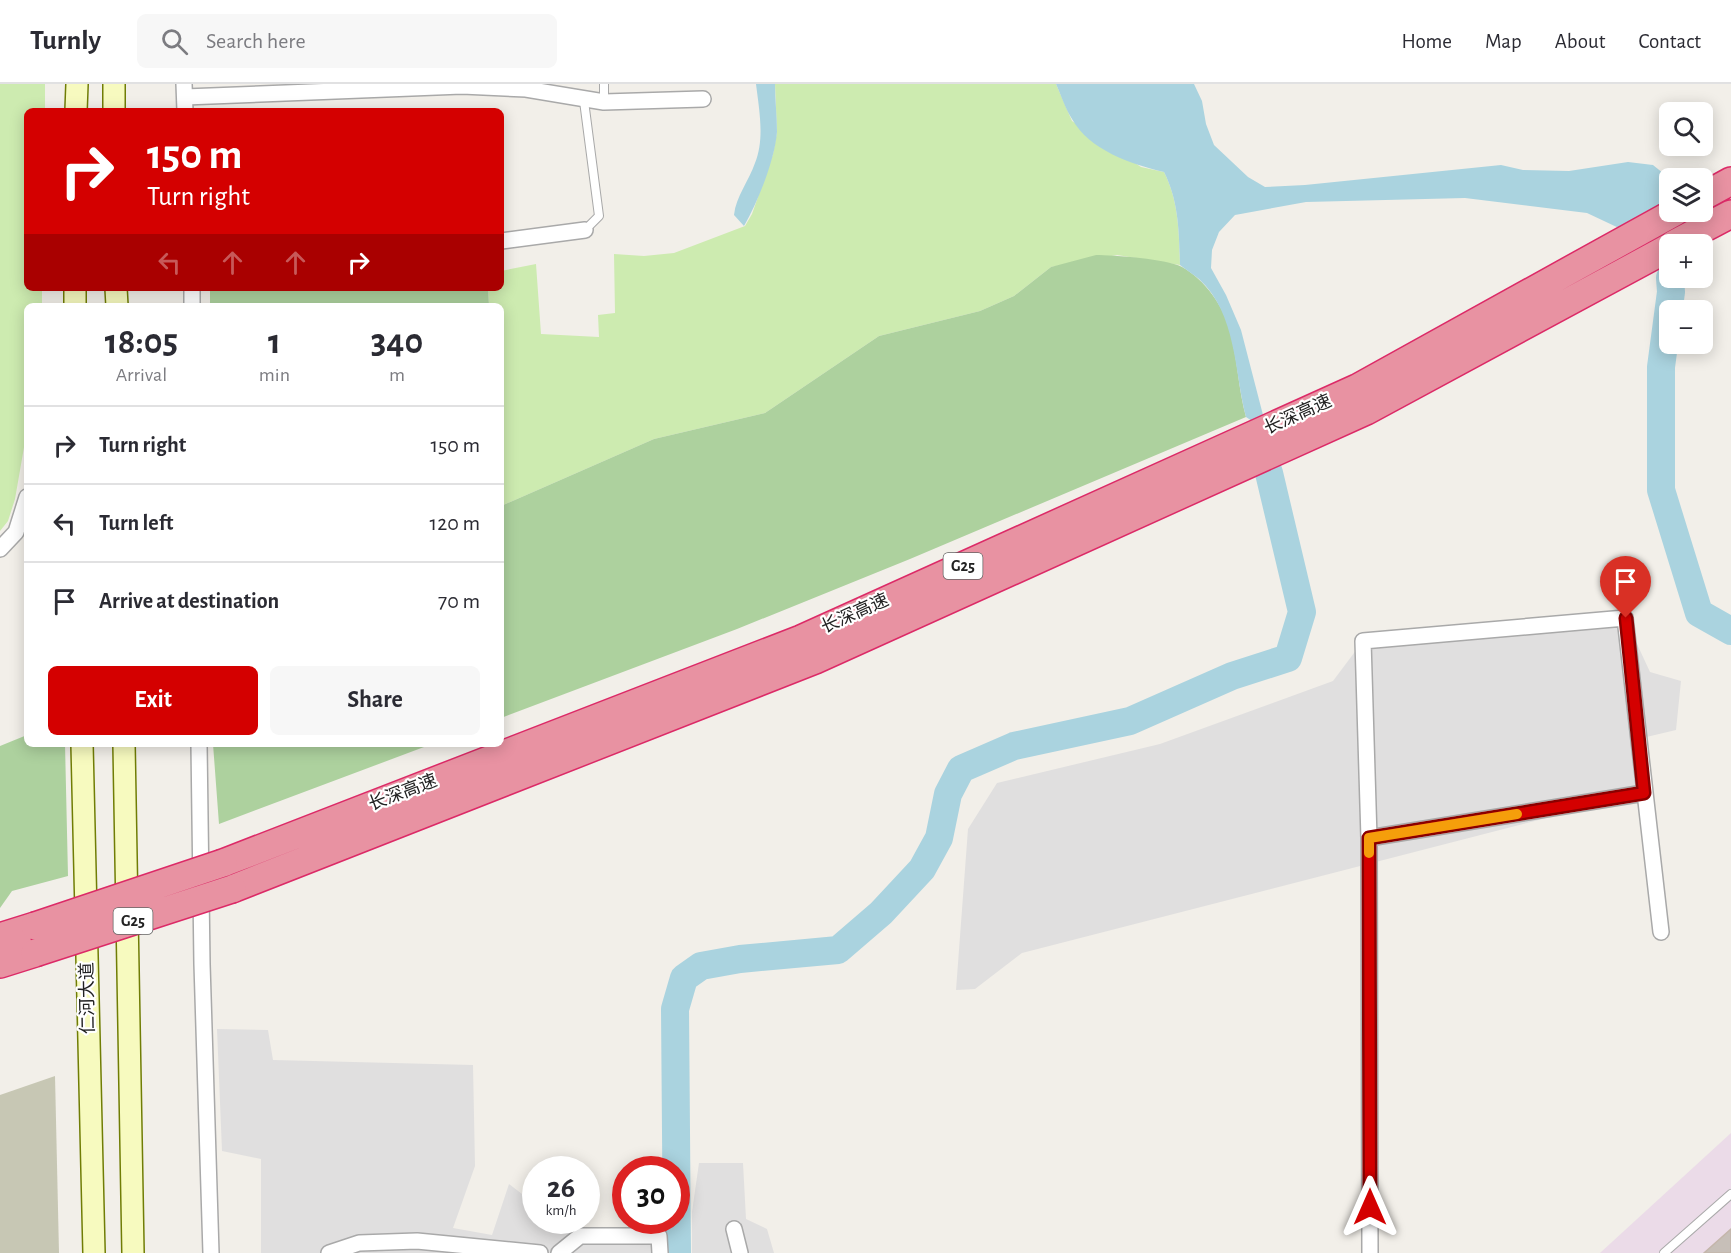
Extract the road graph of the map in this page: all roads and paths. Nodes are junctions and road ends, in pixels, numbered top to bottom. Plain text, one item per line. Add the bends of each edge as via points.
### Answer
1 (77, 84) edge
2 (114, 84) edge
3 (604, 84) edge
4 (185, 97) edge
5 (703, 99) dead end
6 (584, 101) junction
7 (604, 102) junction
8 (76, 108) edge
9 (114, 108) edge
10 (1731, 181) edge
11 (1713, 190) edge
12 (1731, 214) edge
13 (1659, 221) edge
14 (585, 230) joint
15 (1693, 234) edge
16 (504, 242) edge
17 (1659, 253) edge
18 (24, 507) edge
19 (0, 549) edge
20 (82, 747) edge
21 (124, 747) edge
22 (199, 747) edge
23 (1644, 793) junction
24 (1369, 838) junction
25 (1661, 932) dead end
26 (0, 936) edge
27 (0, 964) edge
28 (1731, 1194) edge
29 (734, 1229) dead end
30 (94, 1253) edge
31 (133, 1253) edge
32 (211, 1253) edge
33 (329, 1253) edge
34 (540, 1253) edge
35 (559, 1253) edge
36 (660, 1253) edge
37 (740, 1253) edge
38 (1370, 1253) edge
39 (1664, 1253) edge

1 - 8 main road
2 - 9 main road
3 - 7 lane
4 - 6 street via 462,86 526,89
5 - 7 street
6 - 7 street
6 - 14 lane via 599,216
10 - 11 highway
12 - 15 highway
13 - 26 highway, 长深高速 / G25, bridge via 1357,388 801,639 223,863
14 - 16 street
17 - 27 highway, 长深高速 / G25, bridge via 1366,411 826,656 232,890
18 - 19 street via 16,532
20 - 30 main road, 仁河大道
21 - 31 main road
22 - 32 street
23 - 24 street
23 - 24 street via 1626,618 1363,641
23 - 25 street
24 - 38 street
28 - 39 lane
29 - 37 street
33 - 34 street via 359,1243 417,1241
35 - 36 street via 580,1236 659,1236

